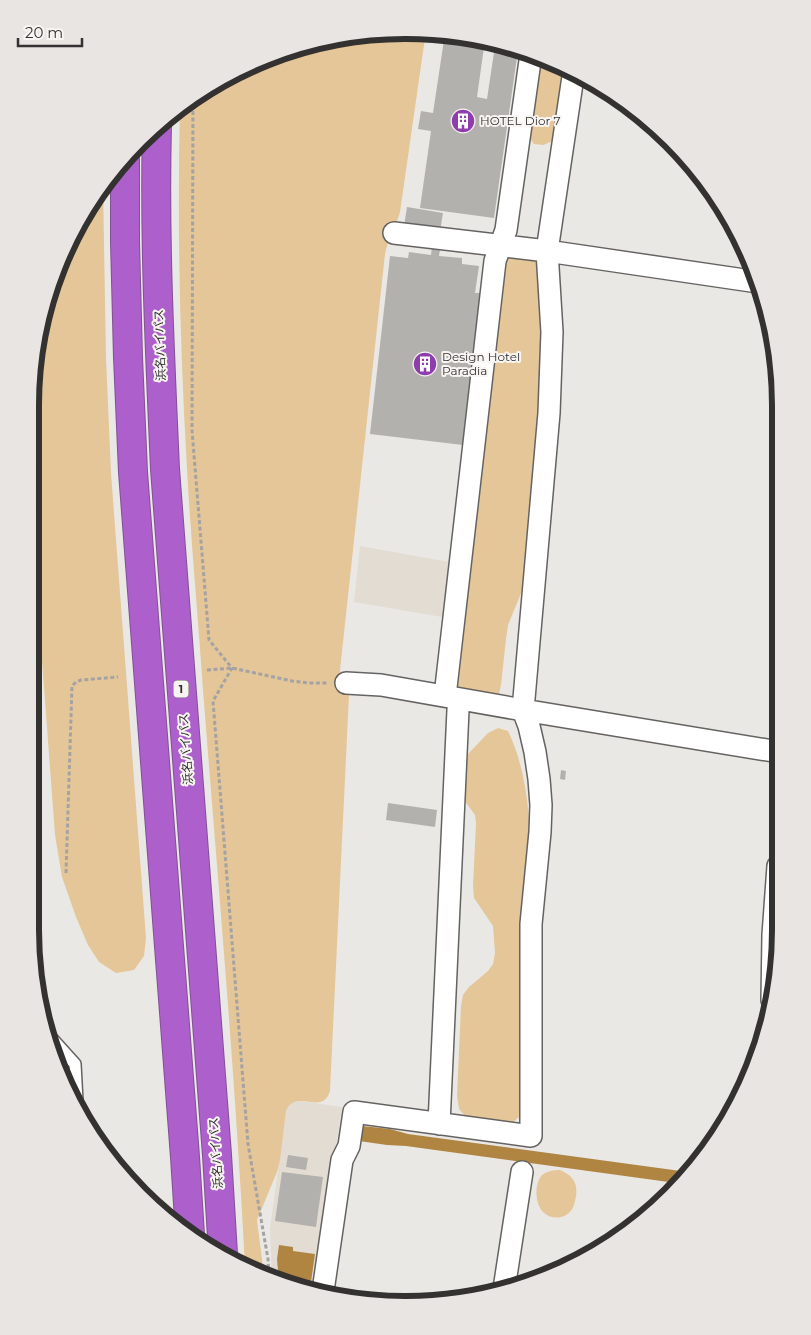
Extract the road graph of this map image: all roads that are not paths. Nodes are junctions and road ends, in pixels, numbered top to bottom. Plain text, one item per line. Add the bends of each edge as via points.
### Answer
1 (530, 61) edge
2 (573, 79) edge
3 (157, 136) edge
4 (125, 170) edge
5 (394, 233) dead end
6 (501, 246) junction
7 (547, 251) junction
8 (750, 281) edge
9 (346, 683) road end
10 (453, 698) junction
11 (523, 710) junction
12 (772, 751) edge
13 (57, 1044) edge
14 (76, 1091) edge
15 (439, 1124) junction
16 (522, 1172) dead end
17 (190, 1225) edge
18 (223, 1247) edge
19 (505, 1282) edge
20 (324, 1287) edge

1 - 6 street
2 - 7 street
3 - 18 highway, 浜名バイパス / 1 via 157,242 165,470
4 - 17 highway via 133,472
5 - 6 street
6 - 7 street
6 - 10 street via 495,261
7 - 8 street
7 - 11 street via 551,380
9 - 10 street via 381,685
10 - 11 street
10 - 15 street via 458,710
11 - 12 street
11 - 15 street via 535,752 540,806 531,924 531,1136
13 - 14 lane via 75,1064
15 - 20 street via 354,1112 349,1146 342,1160
16 - 19 street

